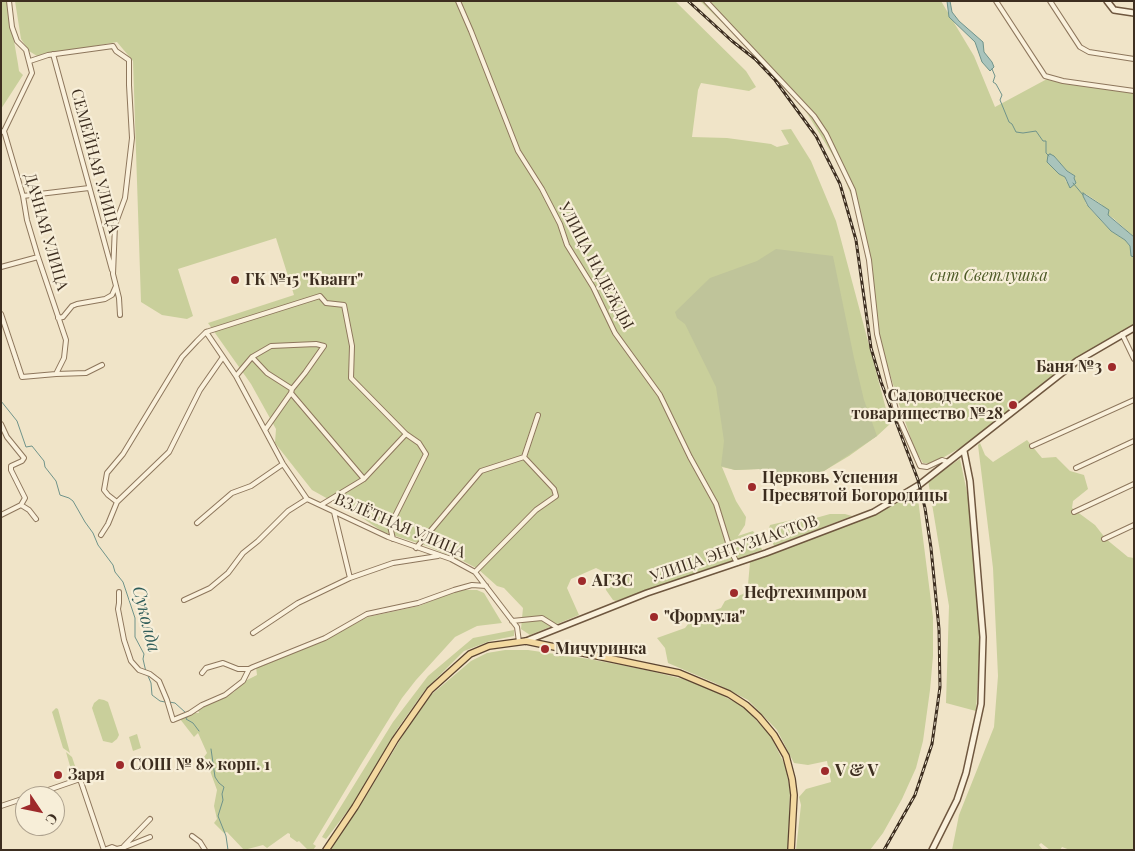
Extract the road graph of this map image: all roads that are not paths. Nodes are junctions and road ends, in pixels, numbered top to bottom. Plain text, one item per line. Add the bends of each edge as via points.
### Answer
1 (9, 1) edge
2 (458, 1) edge
3 (706, 1) edge
4 (996, 1) edge
5 (1050, 1) edge
6 (1107, 1) edge
7 (1134, 13) edge
8 (53, 54) junction
9 (1134, 59) edge
10 (30, 61) junction
11 (1134, 91) edge
12 (3, 132) edge
13 (89, 188) junction
14 (23, 196) junction
15 (38, 257) junction
16 (1, 267) edge
17 (113, 274) junction
18 (116, 286) junction
19 (1, 314) edge
20 (120, 316) dead end
21 (58, 318) junction
22 (1134, 328) edge
23 (206, 332) junction
24 (1122, 334) junction
25 (222, 357) junction
26 (252, 357) junction
27 (1134, 359) edge
28 (102, 365) dead end
29 (56, 374) junction
30 (236, 376) junction
31 (291, 391) junction
32 (1134, 400) edge
33 (538, 415) dead end
34 (1, 424) edge
35 (265, 430) junction
36 (406, 434) junction
37 (1134, 441) edge
38 (1032, 446) dead end
39 (964, 451) junction
40 (524, 458) junction
41 (948, 462) junction
42 (283, 464) junction
43 (1076, 468) dead end
44 (364, 479) junction
45 (1134, 484) edge
46 (307, 498) junction
47 (117, 502) junction
48 (21, 505) junction
49 (321, 505) junction
50 (334, 512) junction
51 (1074, 512) dead end
52 (1, 515) edge
53 (36, 520) dead end
54 (197, 523) dead end
55 (1134, 525) edge
56 (101, 535) dead end
57 (393, 539) junction
58 (1104, 539) dead end
59 (416, 548) junction
60 (440, 556) junction
61 (737, 563) junction
62 (475, 572) junction
63 (350, 578) junction
64 (486, 586) junction
65 (119, 592) dead end
66 (184, 600) dead end
67 (512, 620) junction
68 (558, 628) junction
69 (252, 633) dead end
70 (526, 641) junction
71 (519, 642) junction
72 (249, 669) junction
73 (202, 674) dead end
74 (60, 786) edge
75 (15, 801) edge
76 (1, 806) edge
77 (150, 819) dead end
78 (192, 836) dead end
79 (150, 837) dead end
80 (122, 847) junction
81 (104, 850) edge
82 (204, 850) edge
83 (326, 850) edge
84 (791, 850) edge
85 (932, 850) edge

1 - 10 street via 12,27
2 - 61 street, УЛИЦА НАДЕЖДЫ via 518,152 542,190 567,245 615,333 660,395 716,504
3 - 41 street via 814,116 826,134 853,190 869,260 877,334 897,414 920,466 927,468 942,460
4 - 11 street via 1045,76
5 - 9 street via 1080,46 1089,52
6 - 7 main road via 1114,10
8 - 10 street
8 - 13 street, СЕМЕЙНАЯ УЛИЦА
8 - 17 street via 113,46 129,60 132,138 125,198 115,224
10 - 12 street via 32,73
12 - 14 street, ДАЧНАЯ УЛИЦА
13 - 14 street
13 - 17 street, СЕМЕЙНАЯ УЛИЦА
14 - 15 street, ДАЧНАЯ УЛИЦА
15 - 16 street
15 - 21 street, ДАЧНАЯ УЛИЦА
17 - 18 street
18 - 20 street
18 - 21 street via 112,295 105,299 72,306
19 - 29 street via 22,377
21 - 29 street, ДАЧНАЯ УЛИЦА via 66,340 64,358
22 - 24 main road, УЛИЦА ЭНТУЗИАСТОВ
23 - 25 street, ВЗЛЁТНАЯ УЛИЦА
23 - 36 street via 320,296 326,303 344,305 352,346 351,378
23 - 47 street via 182,357 123,454 106,474 104,490
24 - 27 street
24 - 39 main road, УЛИЦА ЭНТУЗИАСТОВ via 1077,361
25 - 30 street, ВЗЛЁТНАЯ УЛИЦА
25 - 47 street via 200,390 169,452
26 - 30 street
26 - 31 street
26 - 31 street via 271,346 324,346
28 - 29 street via 86,373
30 - 35 street, ВЗЛЁТНАЯ УЛИЦА
31 - 35 street
31 - 44 street
32 - 38 street
33 - 40 street
34 - 48 street via 24,458 11,466 25,498
35 - 42 street, ВЗЛЁТНАЯ УЛИЦА
36 - 44 street
36 - 57 street via 420,443 426,454 390,526
37 - 43 street
39 - 41 main road, УЛИЦА ЭНТУЗИАСТОВ
39 - 85 main road via 970,482 983,637 981,704 958,800
40 - 59 street via 481,471
40 - 62 street via 554,489 556,496 536,510
41 - 61 main road, УЛИЦА ЭНТУЗИАСТОВ via 919,485 874,512
42 - 46 street, ВЗЛЁТНАЯ УЛИЦА
42 - 54 street via 252,486 232,493
44 - 49 street
45 - 51 street
46 - 49 street, ВЗЛЁТНАЯ УЛИЦА
46 - 66 street via 288,511 210,588
47 - 56 street
48 - 52 street
48 - 53 street
49 - 50 street, ВЗЛЁТНАЯ УЛИЦА
50 - 57 street, ВЗЛЁТНАЯ УЛИЦА
50 - 63 street
55 - 58 street
57 - 59 street, ВЗЛЁТНАЯ УЛИЦА
59 - 60 street, ВЗЛЁТНАЯ УЛИЦА
60 - 62 street, ВЗЛЁТНАЯ УЛИЦА via 451,558
60 - 63 street via 393,563
61 - 68 main road, УЛИЦА ЭНТУЗИАСТОВ via 647,593
62 - 64 street, ВЗЛЁТНАЯ УЛИЦА
63 - 69 street via 298,604
64 - 67 street, ВЗЛЁТНАЯ УЛИЦА
64 - 72 street via 472,585 418,603 367,614 325,638
65 - 72 street via 118,609 131,661 139,670 159,681 173,720 225,694 243,681
67 - 68 street via 542,618
67 - 71 street, ВЗЛЁТНАЯ УЛИЦА via 517,626
68 - 70 main road, УЛИЦА ЭНТУЗИАСТОВ
70 - 71 main road
70 - 84 main road via 679,673 729,694 746,705 774,734 786,756 794,795
71 - 83 main road via 489,646 470,654 430,690
72 - 73 street via 238,669 224,663 206,668
74 - 81 street via 80,779
75 - 76 street
77 - 80 street
78 - 82 street
79 - 80 street
80 - 81 street

